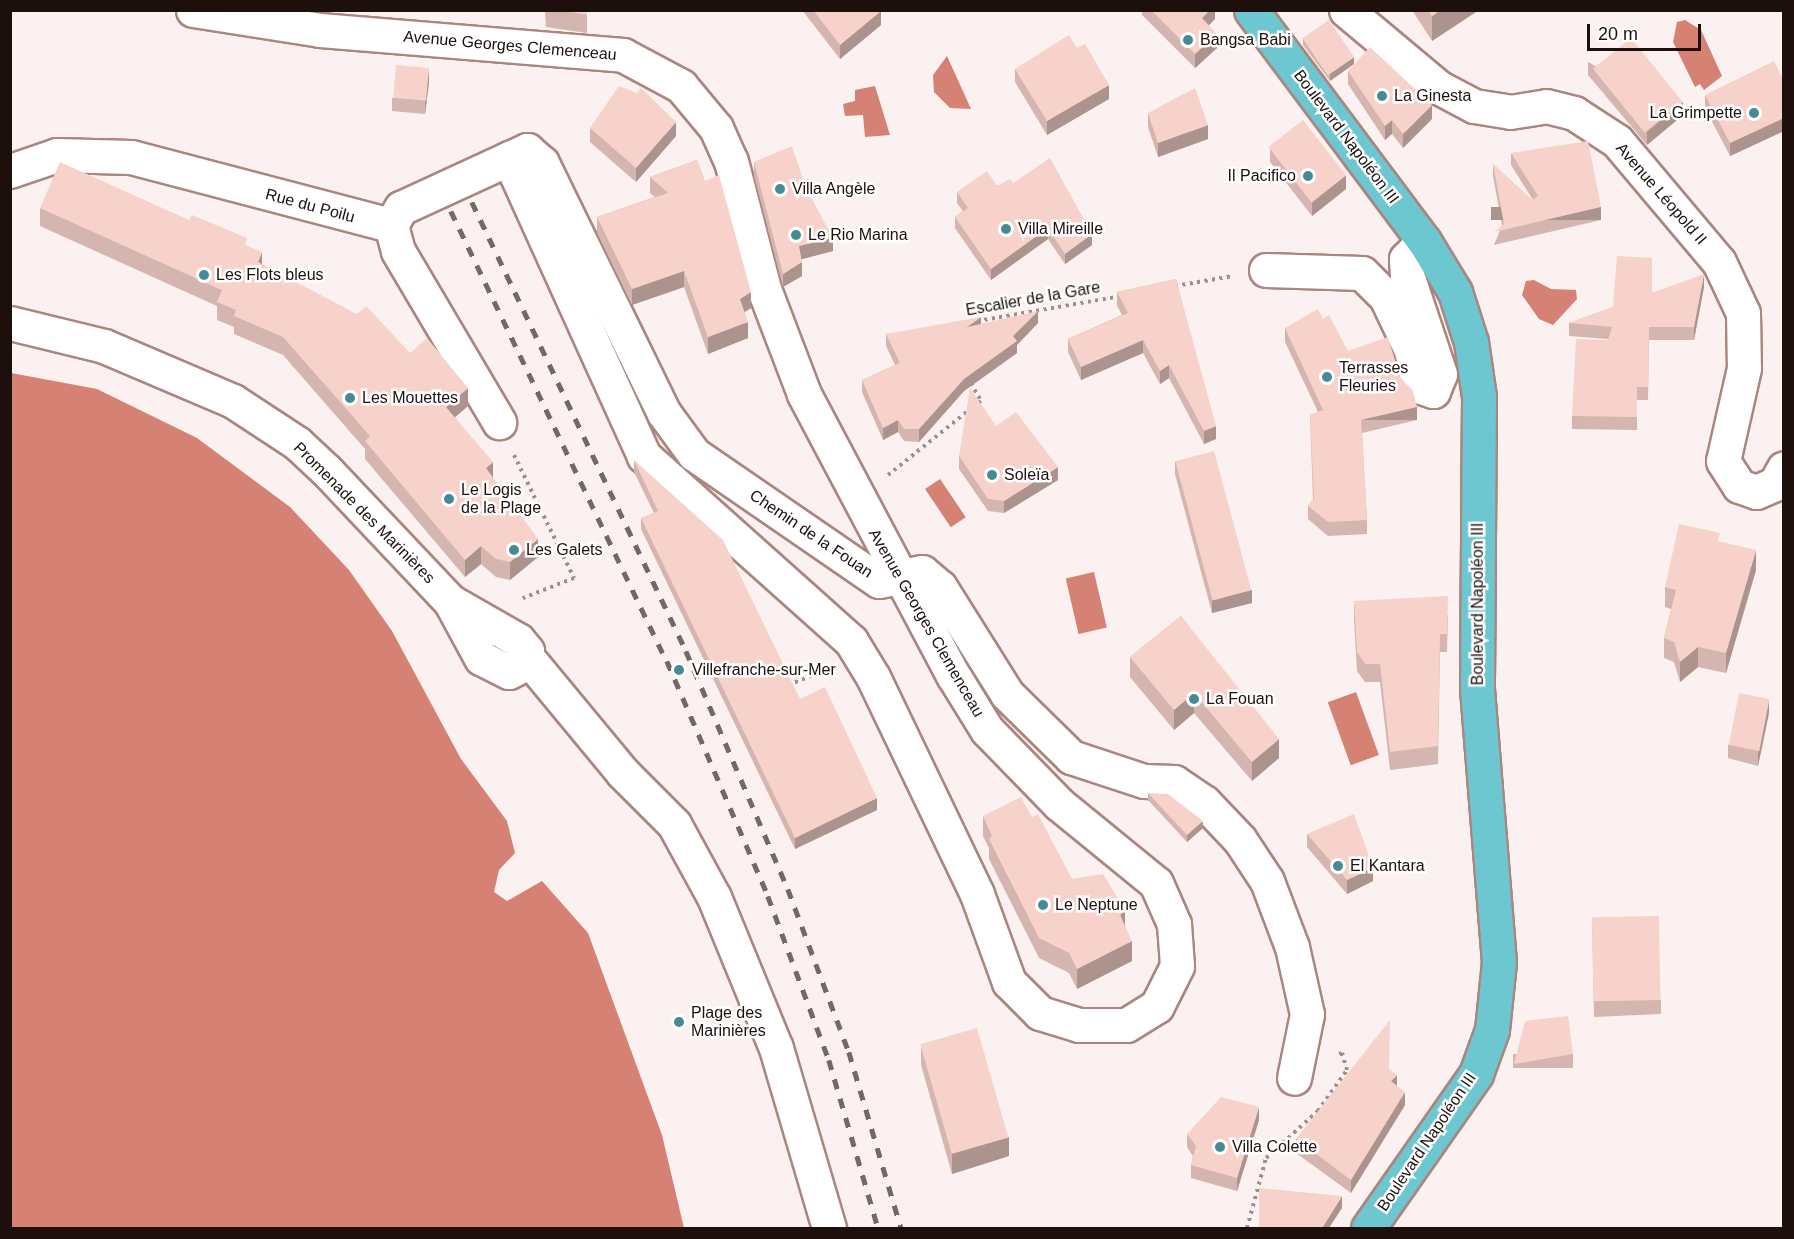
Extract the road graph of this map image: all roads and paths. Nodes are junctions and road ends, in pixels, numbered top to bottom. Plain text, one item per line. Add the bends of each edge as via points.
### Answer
1 (193, 10) edge
2 (1251, 10) edge
3 (1346, 10) edge
4 (509, 158) junction
5 (10, 171) edge
6 (391, 225) junction
7 (1424, 241) junction
8 (1266, 270) joint
9 (1172, 287) edge
10 (1125, 295) edge
11 (973, 322) edge
12 (10, 323) edge
13 (965, 374) edge
14 (499, 422) joint
15 (1784, 468) edge
16 (856, 501) junction
17 (899, 576) junction
18 (574, 578) dead end
19 (860, 656) junction
20 (523, 664) junction
21 (778, 689) edge
22 (695, 866) junction
23 (1294, 1078) joint
24 (829, 1228) edge
25 (1247, 1228) edge
26 (1368, 1228) edge

1 - 16 street, Avenue Georges Clemenceau via 320,30 623,55 681,86 716,129 731,161 764,289 804,394
2 - 7 main road, Boulevard Napoléon III
3 - 15 street, Avenue Léopold II via 1438,87 1474,106 1510,112 1546,106 1575,113 1617,141 1719,262 1743,313 1744,369 1724,461 1739,486 1756,492 1775,484
4 - 6 street, Chemin de la Fouan via 401,208
4 - 17 street, Chemin de la Fouan via 527,150 542,163 664,413 694,454 879,581
4 - 19 street, Avenue Georges Clemenceau via 644,456 850,641
5 - 6 street, Rue du Poilu via 57,155 130,157
6 - 14 street via 398,251
7 - 8 street via 1406,259 1407,275 1440,374 1433,391 1418,386 1411,350 1386,297 1362,273
7 - 26 main road, Boulevard Napoléon III via 1455,292 1471,342 1479,397 1477,689 1498,962 1492,1030 1476,1074
8 - 9 path
10 - 11 path, Escalier de la Gare
12 - 20 street, Promenade des Marinières via 104,346 232,400 297,443 450,601 518,640
13 - 16 path via 981,401
14 - 18 path
16 - 17 street, Avenue Georges Clemenceau
17 - 19 street, Avenue Georges Clemenceau via 987,730 1059,804 1156,883 1174,924 1177,966 1157,1006 1126,1025 1079,1025 1040,1012 1009,982 977,894
17 - 23 street, Chemin de la Fouan via 922,572 940,587 1007,694 1071,757 1144,781 1174,783 1204,802 1240,840 1267,881 1292,947 1307,1014
19 - 21 path
20 - 22 street, Promenade des Marinières via 607,783
20 - 22 street, Promenade des Marinières via 674,824
22 - 24 street, Promenade des Marinières via 751,980
23 - 25 path via 1311,1074 1342,1053 1347,1070 1318,1111 1266,1158

